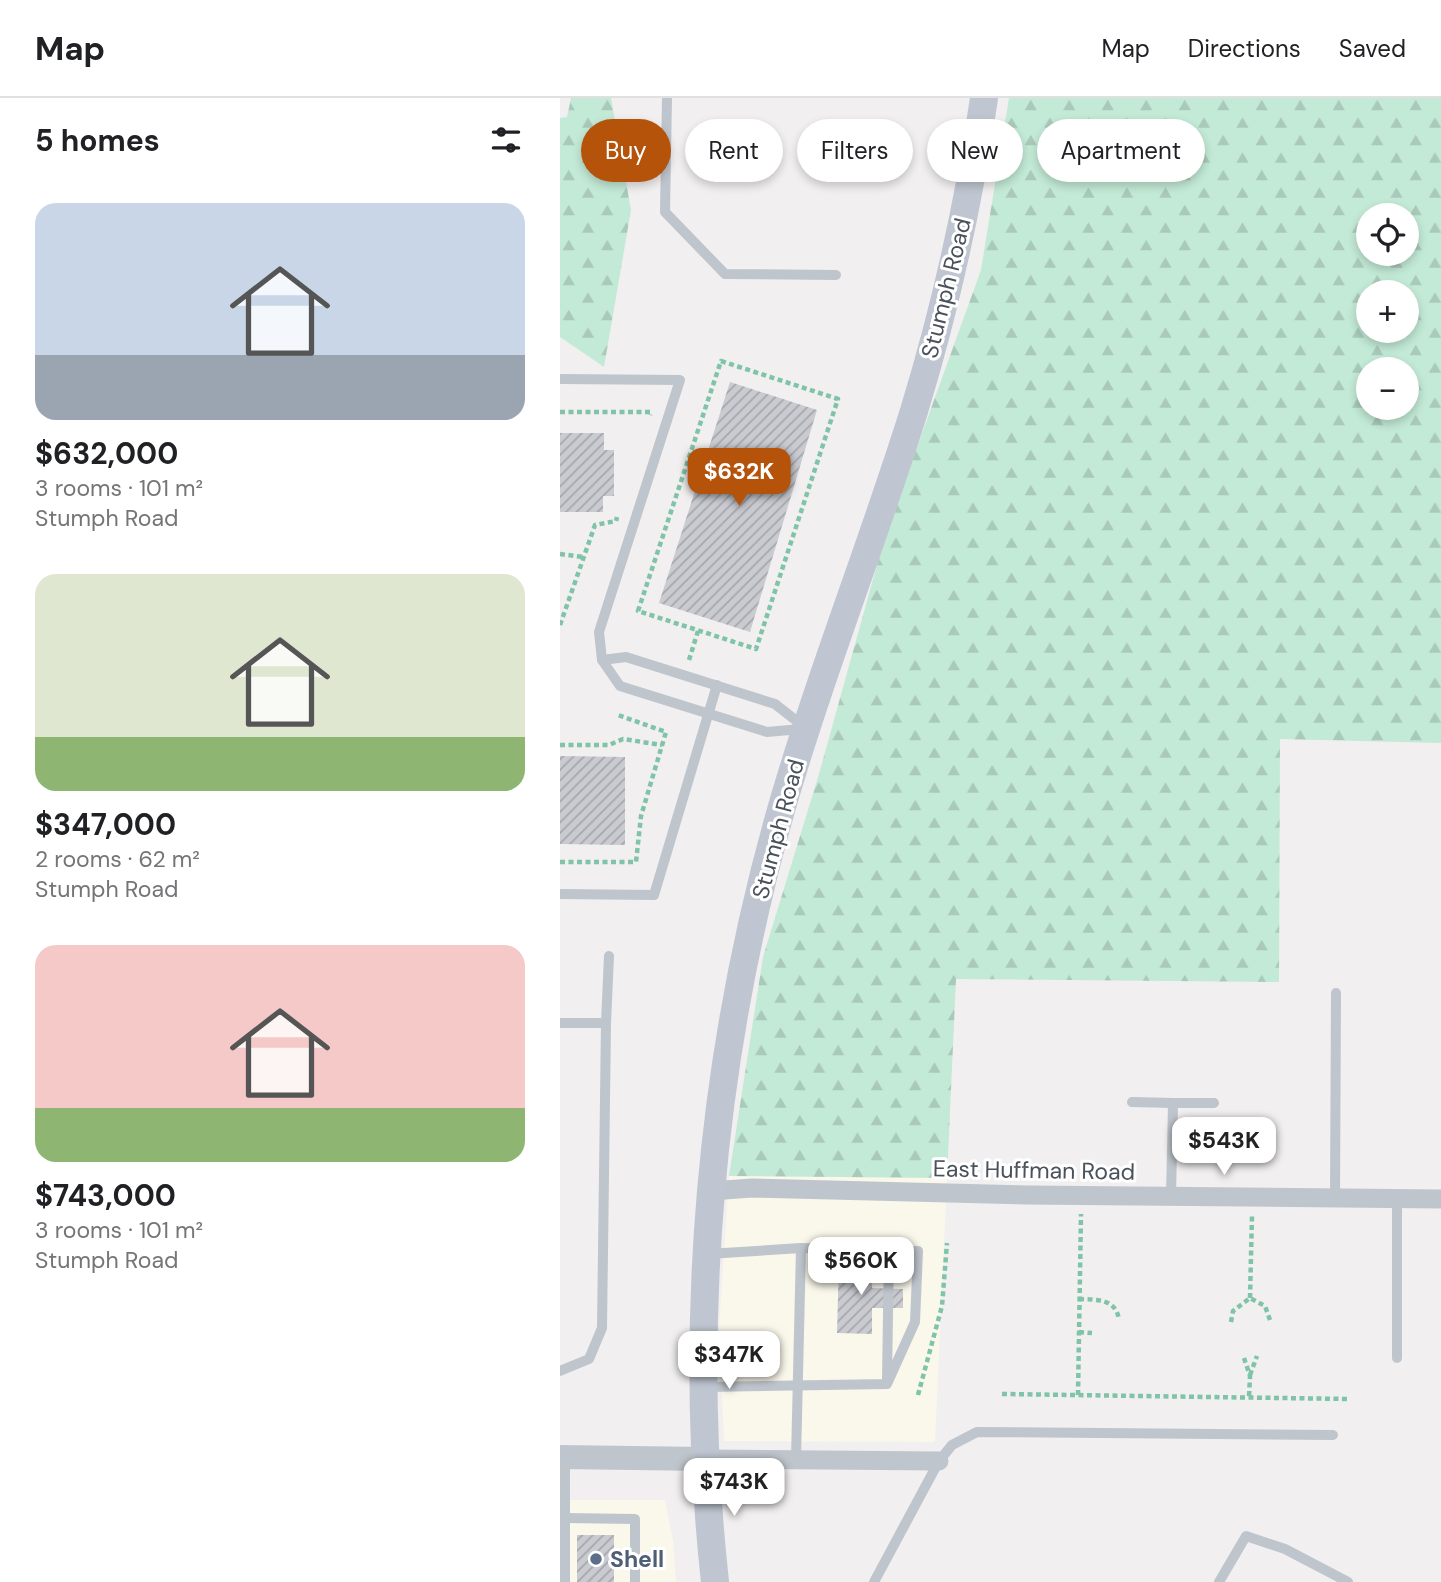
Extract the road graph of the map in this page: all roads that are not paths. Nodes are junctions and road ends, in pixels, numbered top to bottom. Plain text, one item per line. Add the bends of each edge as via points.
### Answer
1 (667, 98) edge
2 (984, 98) edge
3 (836, 275) dead end
4 (560, 379) edge
5 (602, 660) junction
6 (717, 685) junction
7 (708, 714) junction
8 (806, 729) junction
9 (560, 894) edge
10 (609, 956) dead end
11 (1336, 993) dead end
12 (560, 1023) edge
13 (606, 1023) junction
14 (1132, 1102) dead end
15 (1173, 1103) junction
16 (1214, 1103) dead end
17 (711, 1191) junction
18 (1171, 1196) junction
19 (1335, 1198) junction
20 (1397, 1199) junction
21 (1441, 1199) edge
22 (801, 1248) junction
23 (889, 1250) junction
24 (706, 1254) junction
25 (1397, 1358) dead end
26 (560, 1371) edge
27 (887, 1384) junction
28 (798, 1386) junction
29 (705, 1387) junction
30 (1334, 1435) dead end
31 (563, 1458) edge
32 (705, 1459) junction
33 (796, 1459) junction
34 (939, 1461) junction
35 (565, 1518) junction
36 (565, 1582) edge
37 (635, 1582) edge
38 (715, 1582) edge
39 (874, 1582) edge
40 (1220, 1582) edge
41 (1348, 1582) edge

1 - 3 lane via 665,212 725,274
2 - 8 main road, Stumph Road via 967,199 925,373
4 - 5 lane via 680,380 599,632
5 - 6 lane via 626,657
5 - 7 lane via 620,686
6 - 7 lane
6 - 8 lane via 775,704
7 - 8 lane via 767,733
7 - 9 lane via 654,895
8 - 17 main road, Stumph Road via 772,842 745,962
10 - 13 lane
11 - 19 lane
12 - 13 lane
13 - 26 lane via 602,1328 589,1359
14 - 15 lane
15 - 16 lane
15 - 18 lane
17 - 18 street, East Huffman Road
17 - 24 main road, Stumph Road
18 - 19 street, East Huffman Road
19 - 20 street, East Huffman Road
20 - 21 street, East Huffman Road
20 - 25 lane
22 - 23 lane
22 - 24 lane
22 - 28 lane
23 - 27 lane
23 - 27 lane via 918,1251 915,1322
24 - 29 main road, Stumph Road
27 - 28 lane
28 - 29 lane
28 - 33 lane
29 - 32 main road, Stumph Road
30 - 34 lane via 977,1432 952,1445
31 - 32 street
31 - 35 lane
32 - 33 street
32 - 38 main road, Stumph Road
33 - 34 street
34 - 39 lane
35 - 36 lane
35 - 37 lane via 635,1519
40 - 41 lane via 1246,1536 1286,1549

